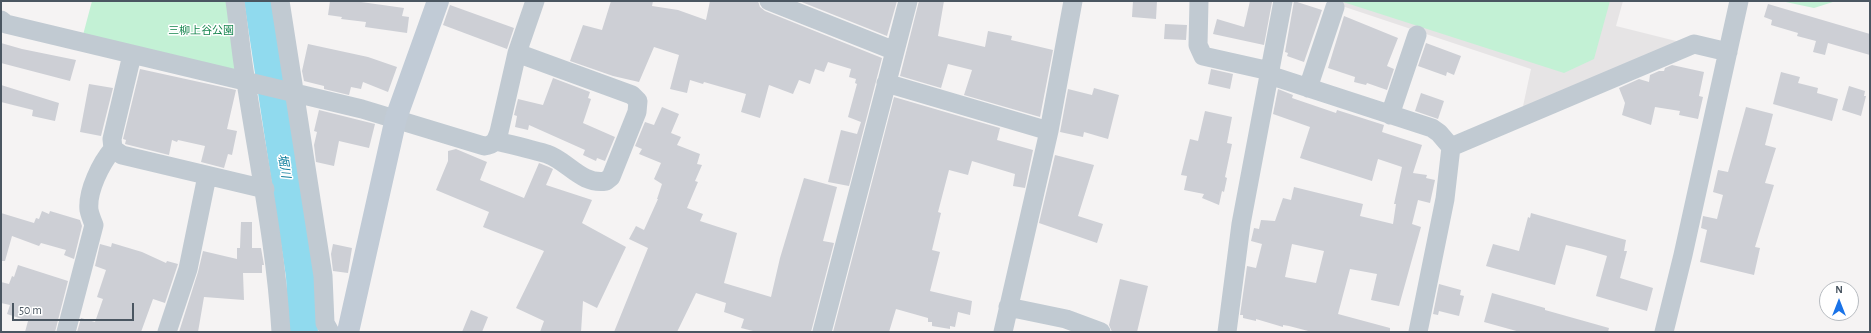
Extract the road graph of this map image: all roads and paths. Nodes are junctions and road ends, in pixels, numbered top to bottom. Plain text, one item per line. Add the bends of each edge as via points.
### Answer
1 (235, 1) edge
2 (280, 1) edge
3 (438, 1) edge
4 (535, 1) edge
5 (769, 1) edge
6 (908, 1) edge
7 (1073, 1) edge
8 (1199, 1) edge
9 (1283, 1) edge
10 (1739, 1) edge
11 (1334, 7) dead end
12 (1, 20) edge
13 (1417, 35) dead end
14 (895, 51) junction
15 (1728, 52) junction
16 (517, 53) junction
17 (132, 55) junction
18 (1269, 73) junction
19 (249, 82) junction
20 (886, 83) junction
21 (1308, 88) junction
22 (288, 91) junction
23 (1390, 115) junction
24 (396, 118) junction
25 (1049, 131) junction
26 (496, 141) junction
27 (1451, 147) junction
28 (113, 149) junction
29 (206, 176) junction
30 (265, 189) junction
31 (1008, 308) junction
32 (66, 332) edge
33 (167, 332) edge
34 (281, 332) edge
35 (330, 332) edge
36 (348, 332) edge
37 (822, 332) edge
38 (1003, 332) edge
39 (1101, 332) edge
40 (1227, 332) edge
41 (1418, 332) edge
42 (1664, 332) edge

1 - 19 street
2 - 22 street
3 - 24 street
4 - 16 street
5 - 14 street
6 - 14 street
7 - 25 street
8 - 18 street via 1198,45 1203,56
9 - 18 street
10 - 15 street
11 - 21 street
12 - 17 street via 6,24
13 - 23 street
14 - 20 street
15 - 27 street via 1694,44
15 - 42 street
16 - 26 street
16 - 26 street via 632,95 638,100 637,112 611,176 606,181 592,181 549,155
17 - 19 street
17 - 28 street via 112,140
18 - 21 street
18 - 40 street via 1241,224
19 - 22 street
19 - 30 street
20 - 25 street
20 - 37 street
21 - 23 street
22 - 24 street
22 - 35 street via 323,276 325,323
23 - 27 street via 1432,128
24 - 26 street via 484,146
24 - 36 street
25 - 31 street
27 - 41 street via 1445,199
28 - 29 street via 122,155
28 - 32 street via 106,157 94,183 89,209 94,225
29 - 30 street
29 - 33 street via 188,268
30 - 34 street via 278,282
31 - 38 street
31 - 39 street via 1066,319

